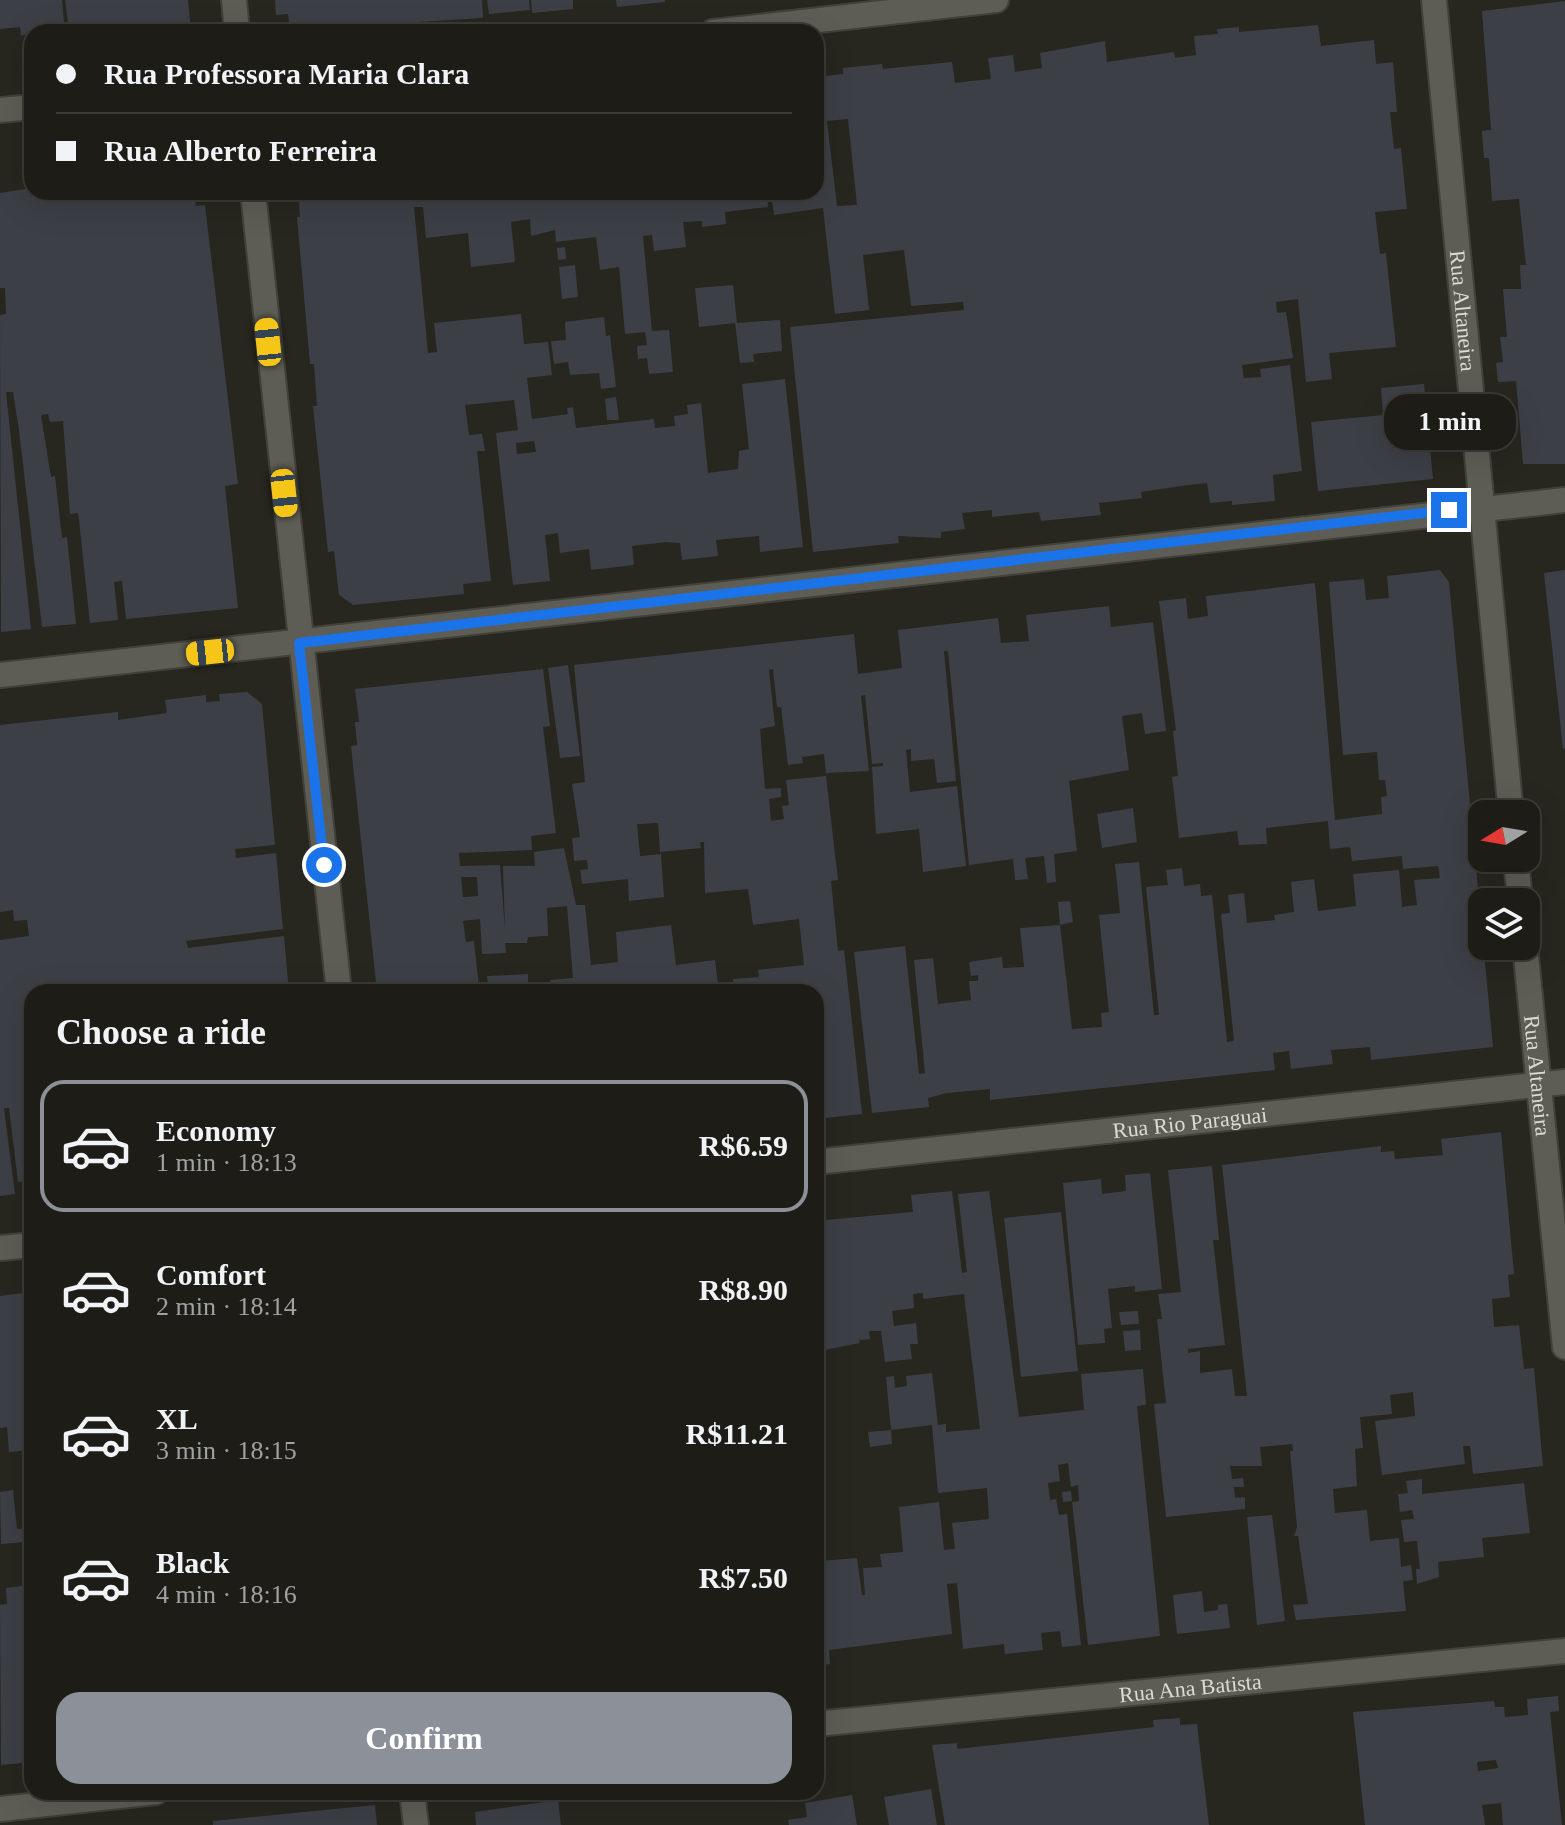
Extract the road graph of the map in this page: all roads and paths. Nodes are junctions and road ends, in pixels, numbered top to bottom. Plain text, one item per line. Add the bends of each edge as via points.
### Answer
1 (234, 0) edge
2 (996, 0) edge
3 (1434, 0) edge
4 (236, 24) edge
5 (784, 24) edge
6 (24, 108) edge
7 (0, 110) edge
8 (254, 200) edge
9 (1565, 500) edge
10 (1480, 507) junction
11 (299, 643) junction
12 (0, 675) edge
13 (1510, 800) edge
14 (1526, 960) edge
15 (338, 984) edge
16 (1565, 1082) edge
17 (1539, 1084) junction
18 (824, 1161) edge
19 (24, 1246) edge
20 (0, 1248) edge
21 (1565, 1347) edge
22 (1565, 1651) edge
23 (824, 1723) edge
24 (83, 1800) edge
25 (413, 1800) edge
26 (0, 1809) edge
27 (416, 1825) edge

1 - 4 street
2 - 5 street
3 - 10 street, Rua Altaneira
6 - 7 street
8 - 11 street
9 - 10 street
10 - 11 street
10 - 13 street, Rua Altaneira
11 - 12 street
11 - 15 street
14 - 17 street, Rua Altaneira
16 - 17 street, Rua Rio Paraguai
17 - 18 street, Rua Rio Paraguai
17 - 21 street, Rua Altaneira
19 - 20 street
22 - 23 street, Rua Ana Batista
24 - 26 street
25 - 27 street

